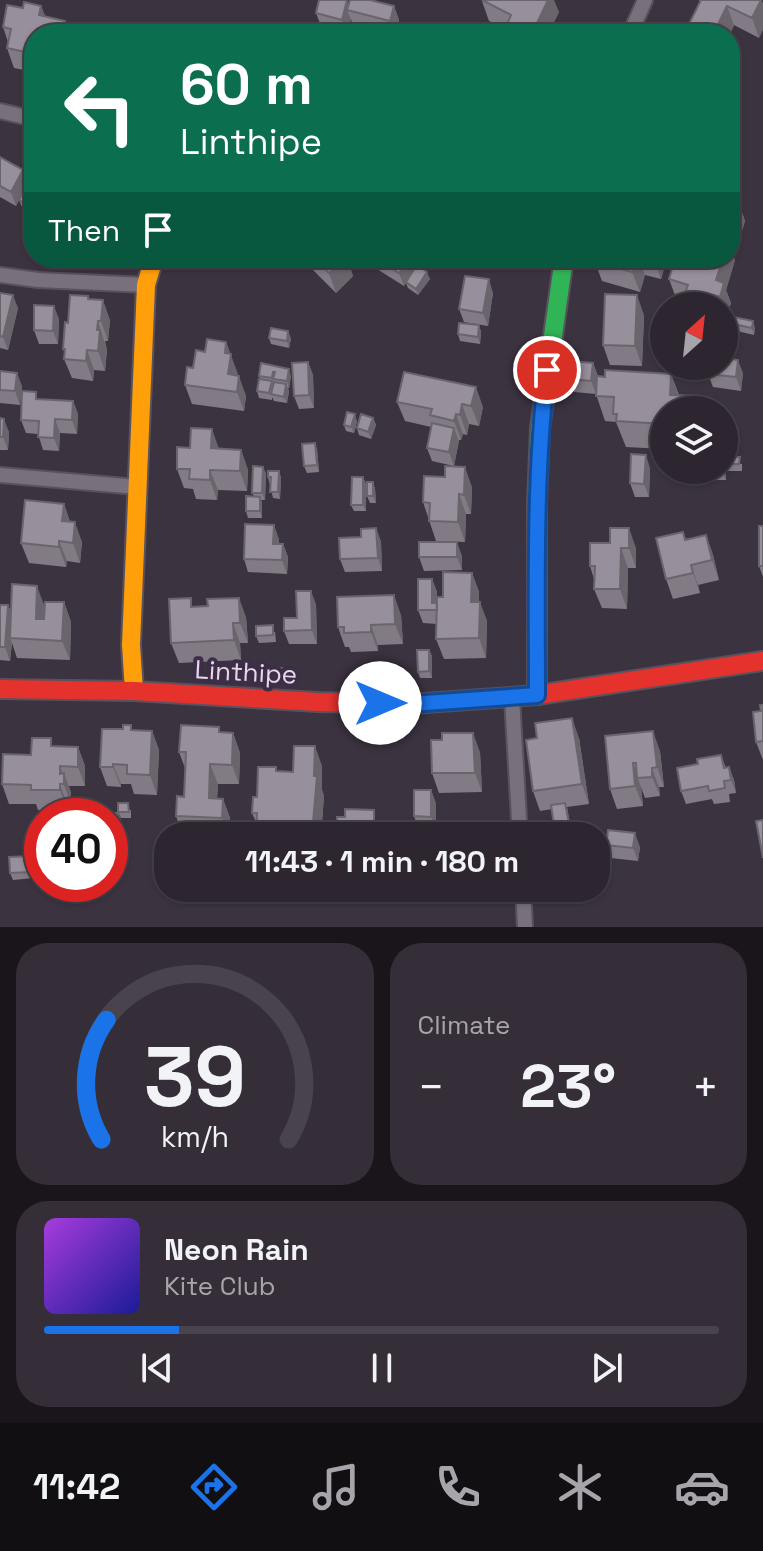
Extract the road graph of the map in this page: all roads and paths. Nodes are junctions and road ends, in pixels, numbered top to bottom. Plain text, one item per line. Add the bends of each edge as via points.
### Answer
1 (645, 0) edge
2 (634, 24) edge
3 (0, 111) edge
4 (24, 117) edge
5 (151, 268) edge
6 (562, 268) edge
7 (0, 275) edge
8 (146, 285) junction
9 (0, 475) edge
10 (137, 487) junction
11 (763, 661) edge
12 (0, 689) edge
13 (134, 691) junction
14 (537, 695) junction
15 (512, 698) junction
16 (519, 822) edge
17 (524, 902) edge
18 (525, 927) edge

1 - 2 street
3 - 4 street
5 - 8 street
6 - 14 street via 540,428
7 - 8 street
8 - 10 street
9 - 10 street
10 - 13 street
11 - 14 street, Linthipe
12 - 13 street, Linthipe
13 - 15 street, Linthipe via 411,704
14 - 15 street, Linthipe
15 - 16 street
17 - 18 street

